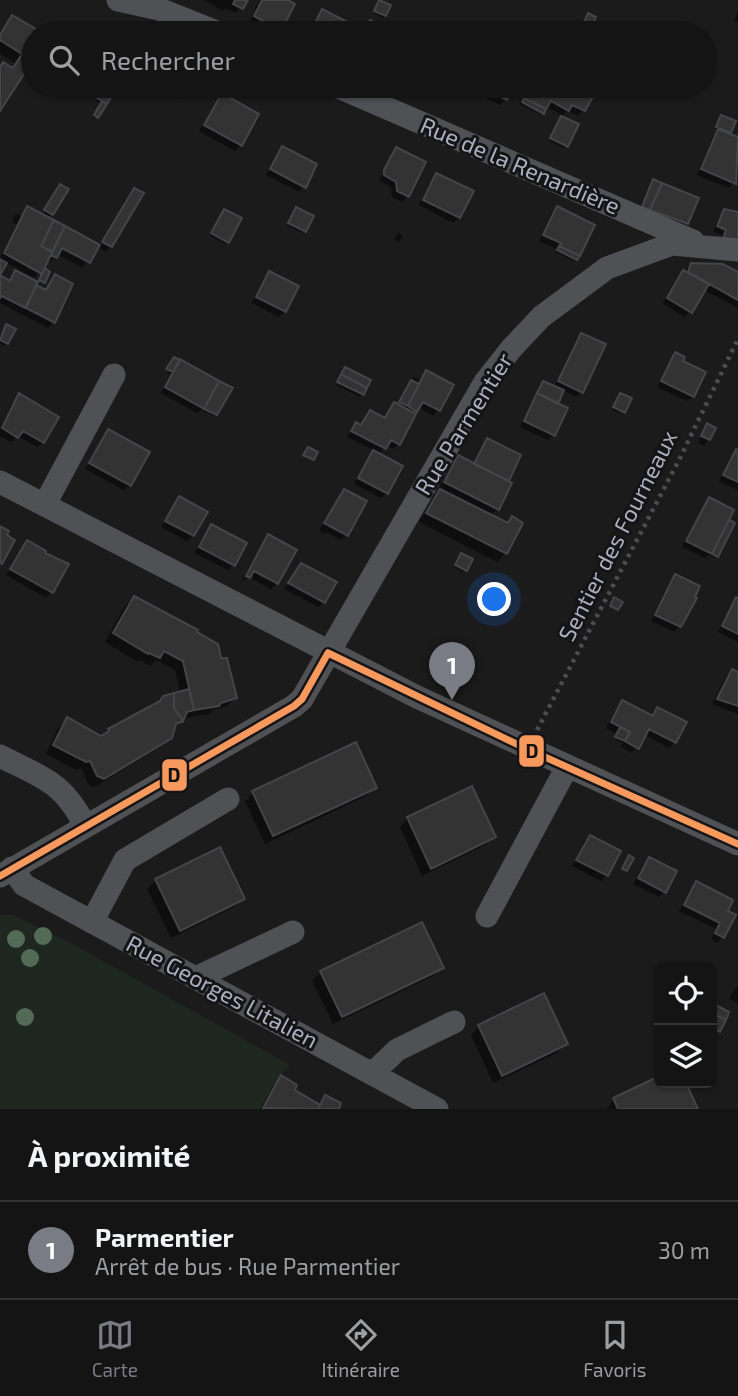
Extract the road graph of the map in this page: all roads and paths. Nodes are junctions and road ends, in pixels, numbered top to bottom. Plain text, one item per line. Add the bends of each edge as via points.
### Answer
1 (118, 0) edge
2 (189, 21) edge
3 (364, 98) edge
4 (703, 246) junction
5 (738, 250) edge
6 (738, 339) edge
7 (114, 375) dead end
8 (0, 482) edge
9 (45, 505) junction
10 (328, 653) junction
11 (527, 749) junction
12 (0, 756) edge
13 (568, 767) junction
14 (228, 799) dead end
15 (85, 826) junction
16 (738, 844) edge
17 (6, 872) edge
18 (487, 916) dead end
19 (92, 922) junction
20 (293, 932) dead end
21 (196, 978) junction
22 (454, 1022) dead end
23 (373, 1073) junction
24 (437, 1109) edge

1 - 2 street
3 - 4 street, Rue de la Renardière
4 - 5 street, Rue Parmentier
4 - 10 street, Rue Parmentier via 672,244 607,268 550,310 511,349 485,382
6 - 11 path, Sentier des Fourneaux
7 - 9 street
8 - 9 street
9 - 10 street
10 - 11 street
10 - 15 street, Rue Parmentier via 294,706
11 - 13 street
12 - 15 street via 57,785 77,808
13 - 16 street
13 - 18 street
14 - 19 street via 125,860
15 - 17 street, Rue Parmentier
17 - 19 street, Rue Georges Litalien
19 - 21 street, Rue Georges Litalien
20 - 21 street
21 - 23 street, Rue Georges Litalien
22 - 23 street via 397,1050
23 - 24 street, Rue Georges Litalien

